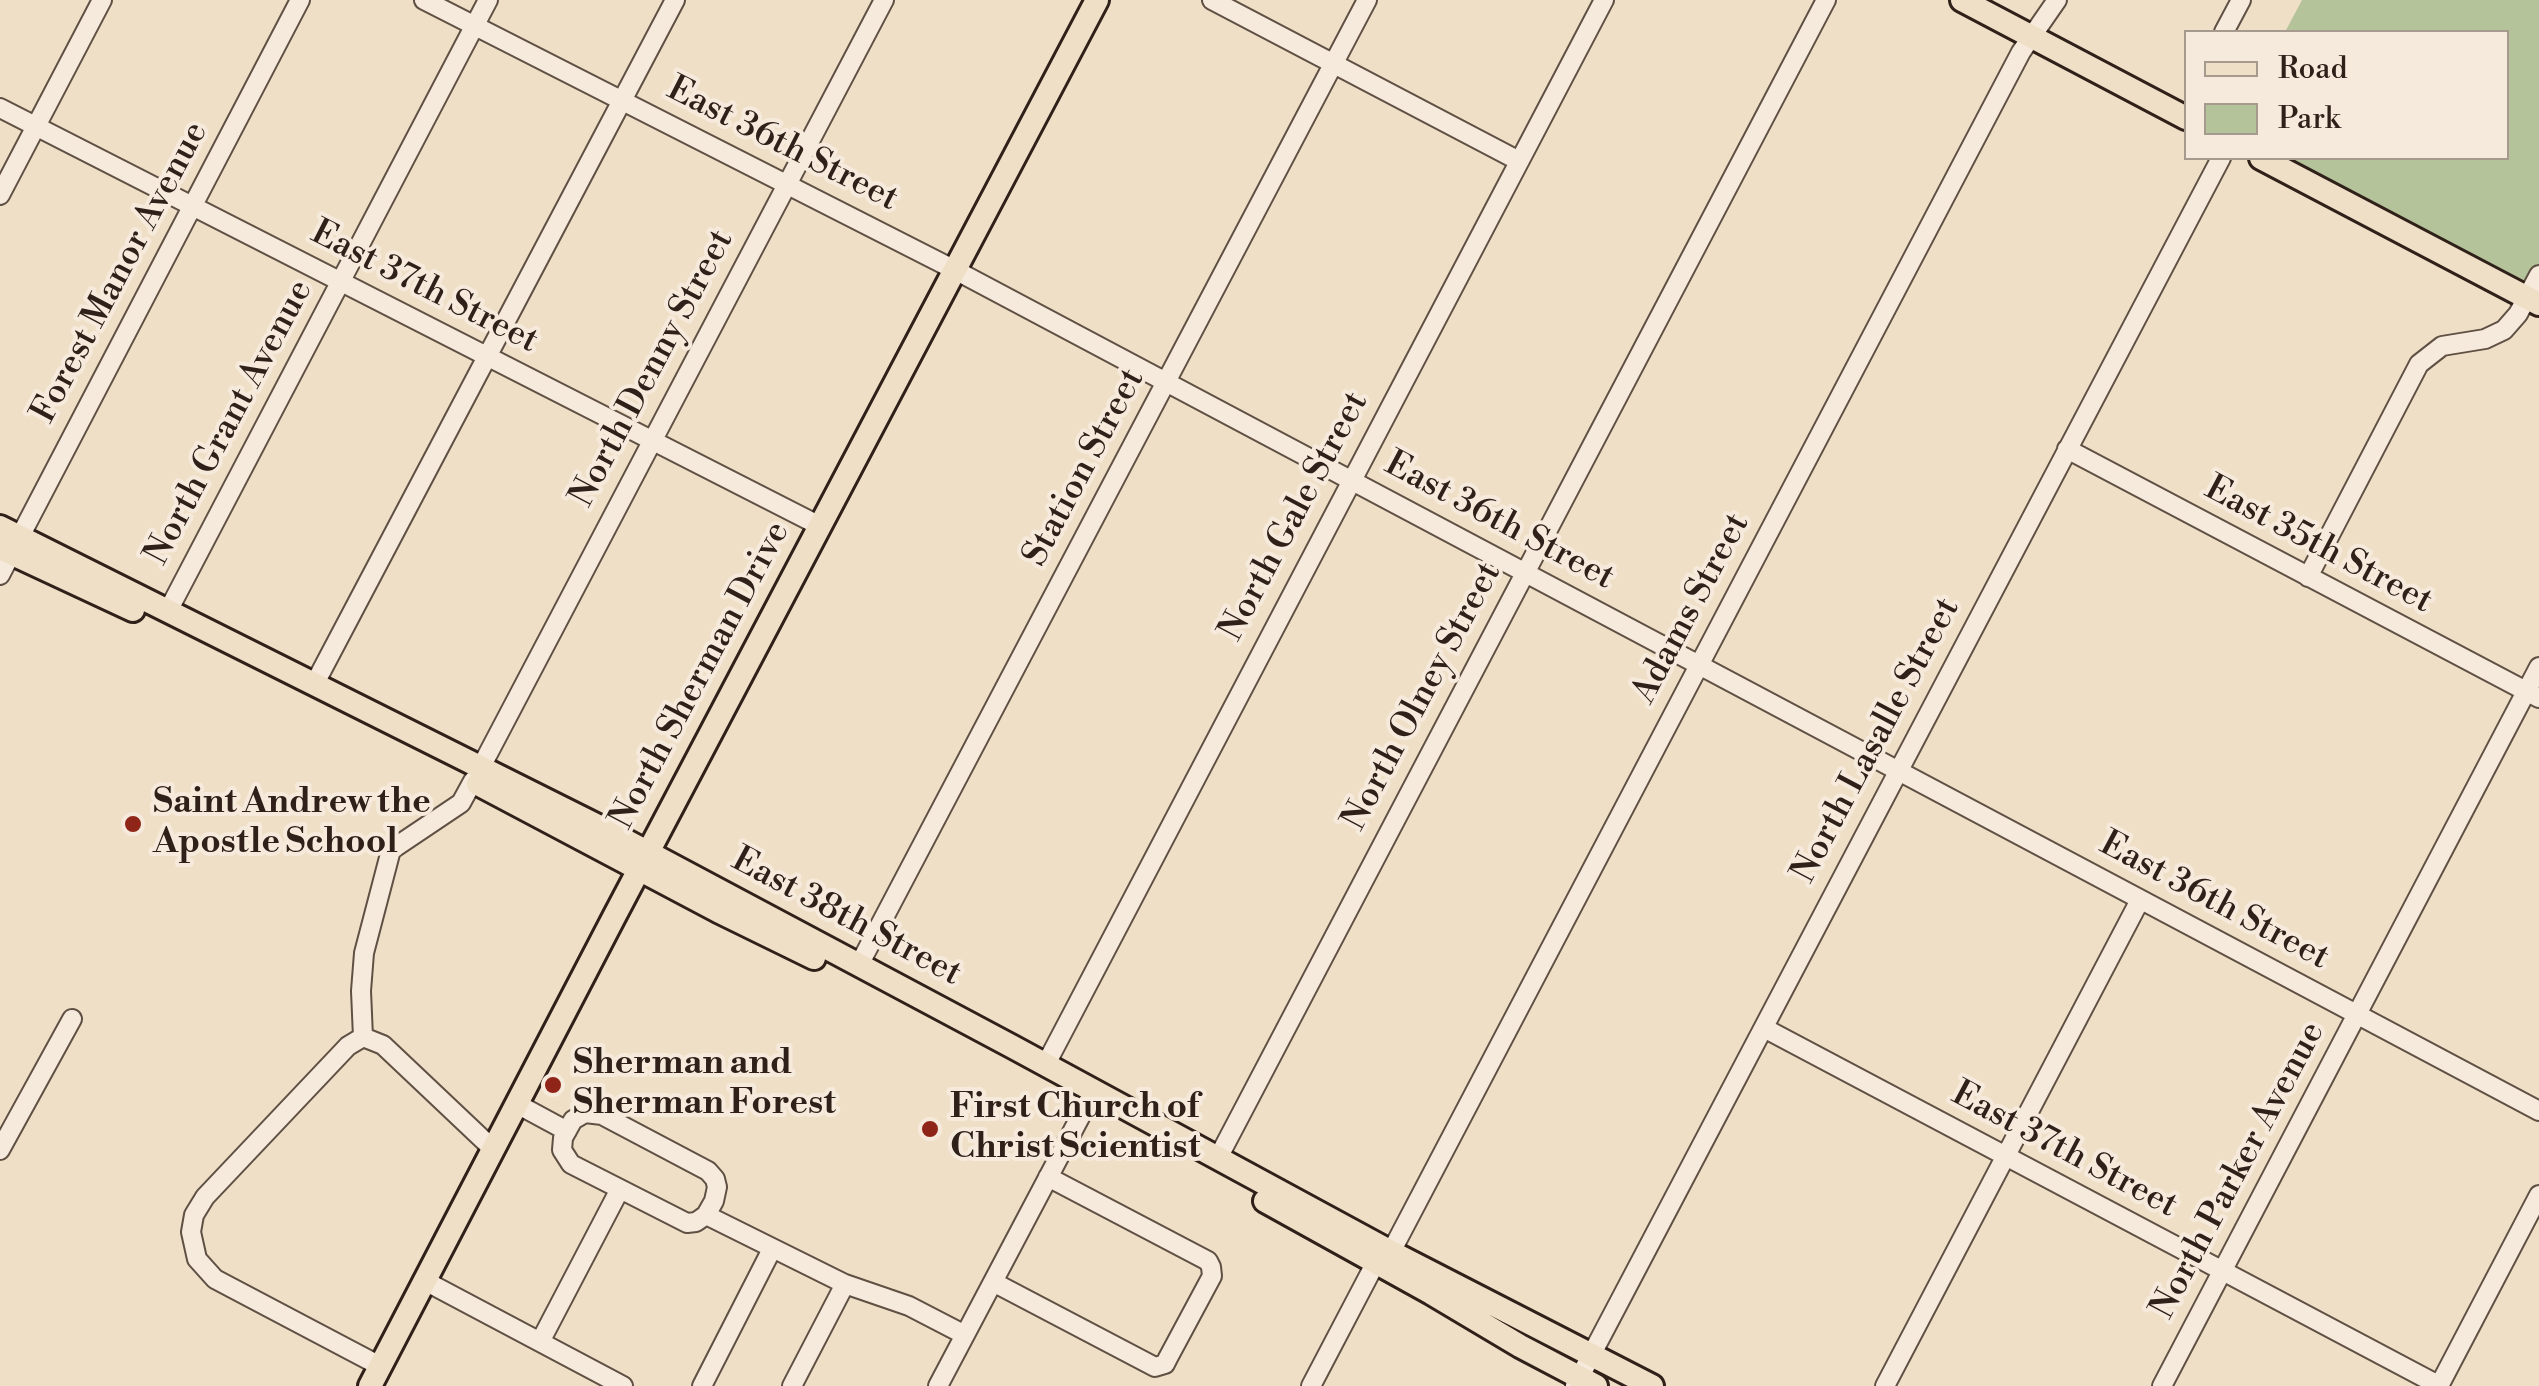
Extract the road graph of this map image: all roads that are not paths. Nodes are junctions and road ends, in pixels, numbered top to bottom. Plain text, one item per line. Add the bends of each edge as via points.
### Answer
1 (102, 0) edge
2 (300, 0) edge
3 (424, 0) edge
4 (488, 0) edge
5 (676, 0) edge
6 (884, 0) edge
7 (1097, 0) edge
8 (1212, 0) edge
9 (1366, 0) edge
10 (1604, 0) edge
11 (1826, 0) edge
12 (1962, 0) edge
13 (2057, 0) edge
14 (2241, 0) edge
15 (474, 26) junction
16 (2225, 30) edge
17 (2032, 36) junction
18 (1333, 64) junction
19 (622, 101) junction
20 (0, 108) edge
21 (2184, 112) edge
22 (36, 126) junction
23 (2220, 160) edge
24 (2266, 160) edge
25 (1519, 161) junction
26 (787, 184) junction
27 (0, 195) edge
28 (192, 206) junction
29 (955, 270) junction
30 (2539, 275) edge
31 (340, 282) junction
32 (2533, 301) edge
33 (487, 357) junction
34 (1167, 382) junction
35 (652, 441) junction
36 (2067, 450) junction
37 (1351, 480) junction
38 (820, 526) junction
39 (8, 542) edge
40 (1524, 572) junction
41 (0, 575) edge
42 (2308, 578) junction
43 (168, 611) junction
44 (1700, 664) junction
45 (2539, 667) edge
46 (314, 685) junction
47 (2533, 695) edge
48 (1898, 771) junction
49 (476, 775) junction
50 (644, 860) junction
51 (2140, 900) junction
52 (859, 965) junction
53 (2358, 1015) junction
54 (72, 1019) dead end
55 (1764, 1028) junction
56 (363, 1036) junction
57 (1046, 1064) junction
58 (1088, 1102) junction
59 (517, 1104) junction
60 (2539, 1111) edge
61 (566, 1131) junction
62 (0, 1150) edge
63 (494, 1150) junction
64 (2006, 1156) junction
65 (1218, 1158) junction
66 (1048, 1177) junction
67 (620, 1189) junction
68 (2539, 1195) edge
69 (706, 1215) junction
70 (772, 1249) junction
71 (1383, 1257) junction
72 (2222, 1272) junction
73 (425, 1281) junction
74 (993, 1282) junction
75 (845, 1284) junction
76 (965, 1335) junction
77 (540, 1342) junction
78 (1592, 1355) junction
79 (375, 1376) edge
80 (1583, 1383) edge
81 (623, 1386) edge
82 (702, 1386) edge
83 (792, 1386) edge
84 (938, 1386) edge
85 (1311, 1386) edge
86 (1652, 1386) edge
87 (1885, 1386) edge
88 (2162, 1386) edge
89 (2440, 1386) edge

1 - 22 street
2 - 28 street, Forest Manor Avenue
3 - 15 street, East 36th Street
4 - 15 street, North Grant Avenue
5 - 19 street
6 - 26 street, North Denny Street
7 - 29 main road, North Sherman Drive
8 - 18 street
9 - 18 street, Station Street
10 - 25 street, North Gale Street
11 - 40 street, North Olney Street
12 - 17 main road
13 - 17 street, Adams Street
14 - 16 street
15 - 19 street, East 36th Street
15 - 31 street, North Grant Avenue
17 - 21 main road
17 - 44 street, Adams Street
18 - 25 street
18 - 34 street, Station Street
19 - 26 street, East 36th Street
19 - 33 street
20 - 22 street, East 37th Street
22 - 27 street
22 - 28 street, East 37th Street
23 - 36 street, North Lasalle Street
24 - 32 main road
25 - 37 street, North Gale Street
26 - 29 street, East 36th Street
26 - 35 street, North Denny Street
28 - 31 street, East 37th Street
28 - 39 street, Forest Manor Avenue
29 - 34 street, East 36th Street
29 - 38 main road, North Sherman Drive
30 - 32 street
31 - 33 street, East 37th Street
31 - 43 street, North Grant Avenue
32 - 42 street via 2500,332 2442,346 2419,364
33 - 35 street, East 37th Street
33 - 46 street
34 - 37 street, East 36th Street
34 - 52 street, Station Street
35 - 38 street, East 37th Street
35 - 49 street, North Denny Street
36 - 42 street, East 35th Street
36 - 48 street, North Lasalle Street
37 - 40 street, East 36th Street
37 - 57 street, North Gale Street
38 - 50 main road, North Sherman Drive
39 - 41 street, Forest Manor Avenue
39 - 43 main road, East 38th Street
39 - 49 main road, East 38th Street
40 - 44 street, East 36th Street
40 - 65 street, North Olney Street
42 - 47 street, East 35th Street
43 - 46 main road, East 38th Street
44 - 48 street, East 36th Street
44 - 71 street, Adams Street
45 - 47 street, North Parker Avenue
46 - 49 main road, East 38th Street
47 - 53 street, North Parker Avenue
48 - 51 street, East 36th Street
48 - 55 street, North Lasalle Street
49 - 50 main road, East 38th Street
49 - 56 street, North Denny Street via 461,803 391,850 364,953
50 - 52 main road, East 38th Street
50 - 58 main road, East 38th Street via 701,902
50 - 59 main road, North Sherman Drive
51 - 53 street, East 36th Street
51 - 64 street
52 - 57 main road, East 38th Street
53 - 60 street, East 36th Street
53 - 72 street, North Parker Avenue
54 - 62 street
55 - 64 street, East 37th Street
55 - 78 street, North Lasalle Street
56 - 63 street via 383,1046
56 - 79 street via 206,1196 191,1232 197,1259 215,1280
57 - 65 main road, East 38th Street
58 - 66 street
58 - 71 main road, East 38th Street
59 - 61 street
59 - 63 main road, North Sherman Drive
61 - 67 street via 561,1144 571,1164
61 - 69 street via 577,1116 594,1112 708,1171 716,1187
63 - 73 main road, North Sherman Drive
64 - 72 street, East 37th Street
64 - 87 street
65 - 71 main road, East 38th Street
66 - 74 street
66 - 74 street via 1208,1262 1212,1276 1160,1366
67 - 69 street via 687,1223
67 - 77 street
68 - 89 street
69 - 70 street
70 - 75 street
70 - 82 street
71 - 78 main road, East 38th Street
71 - 80 main road, East 38th Street
71 - 85 street, Adams Street
72 - 88 street, North Parker Avenue
72 - 89 street, East 37th Street
73 - 77 street
73 - 79 main road, North Sherman Drive
74 - 76 street
75 - 76 street
75 - 83 street
76 - 84 street
77 - 81 street
78 - 80 street, North Lasalle Street
78 - 86 main road, East 38th Street

